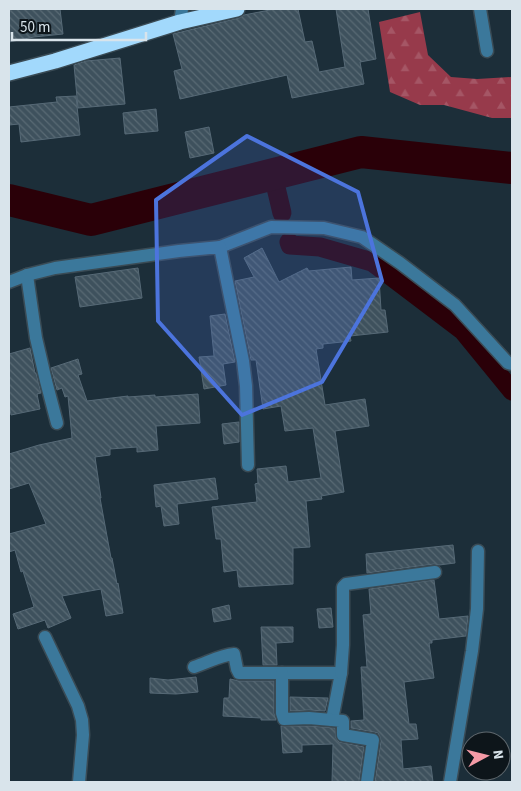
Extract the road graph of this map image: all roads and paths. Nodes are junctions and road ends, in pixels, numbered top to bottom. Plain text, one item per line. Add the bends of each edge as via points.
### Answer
1 (237, 9) edge
2 (480, 9) edge
3 (181, 16) edge
4 (488, 51) dead end
5 (9, 73) edge
6 (220, 247) junction
7 (27, 275) junction
8 (9, 282) edge
9 (512, 364) edge
10 (57, 423) dead end
11 (248, 465) dead end
12 (478, 551) dead end
13 (435, 572) dead end
14 (45, 637) dead end
15 (194, 667) dead end
16 (282, 673) junction
17 (341, 673) junction
18 (332, 720) junction
19 (79, 782) edge
20 (367, 782) edge
21 (450, 782) edge

1 - 3 highway
2 - 4 street
3 - 5 highway via 55,61
6 - 7 street via 54,268
6 - 9 street via 271,227 324,228 362,237 456,305
6 - 11 street via 243,361
7 - 8 street
7 - 10 street via 36,338
12 - 21 street via 472,652
13 - 17 street via 343,587
14 - 19 street via 82,720
15 - 16 street via 234,654 239,673
16 - 17 street
16 - 18 street via 284,718
17 - 18 street
18 - 20 street via 343,721 343,735 373,740

